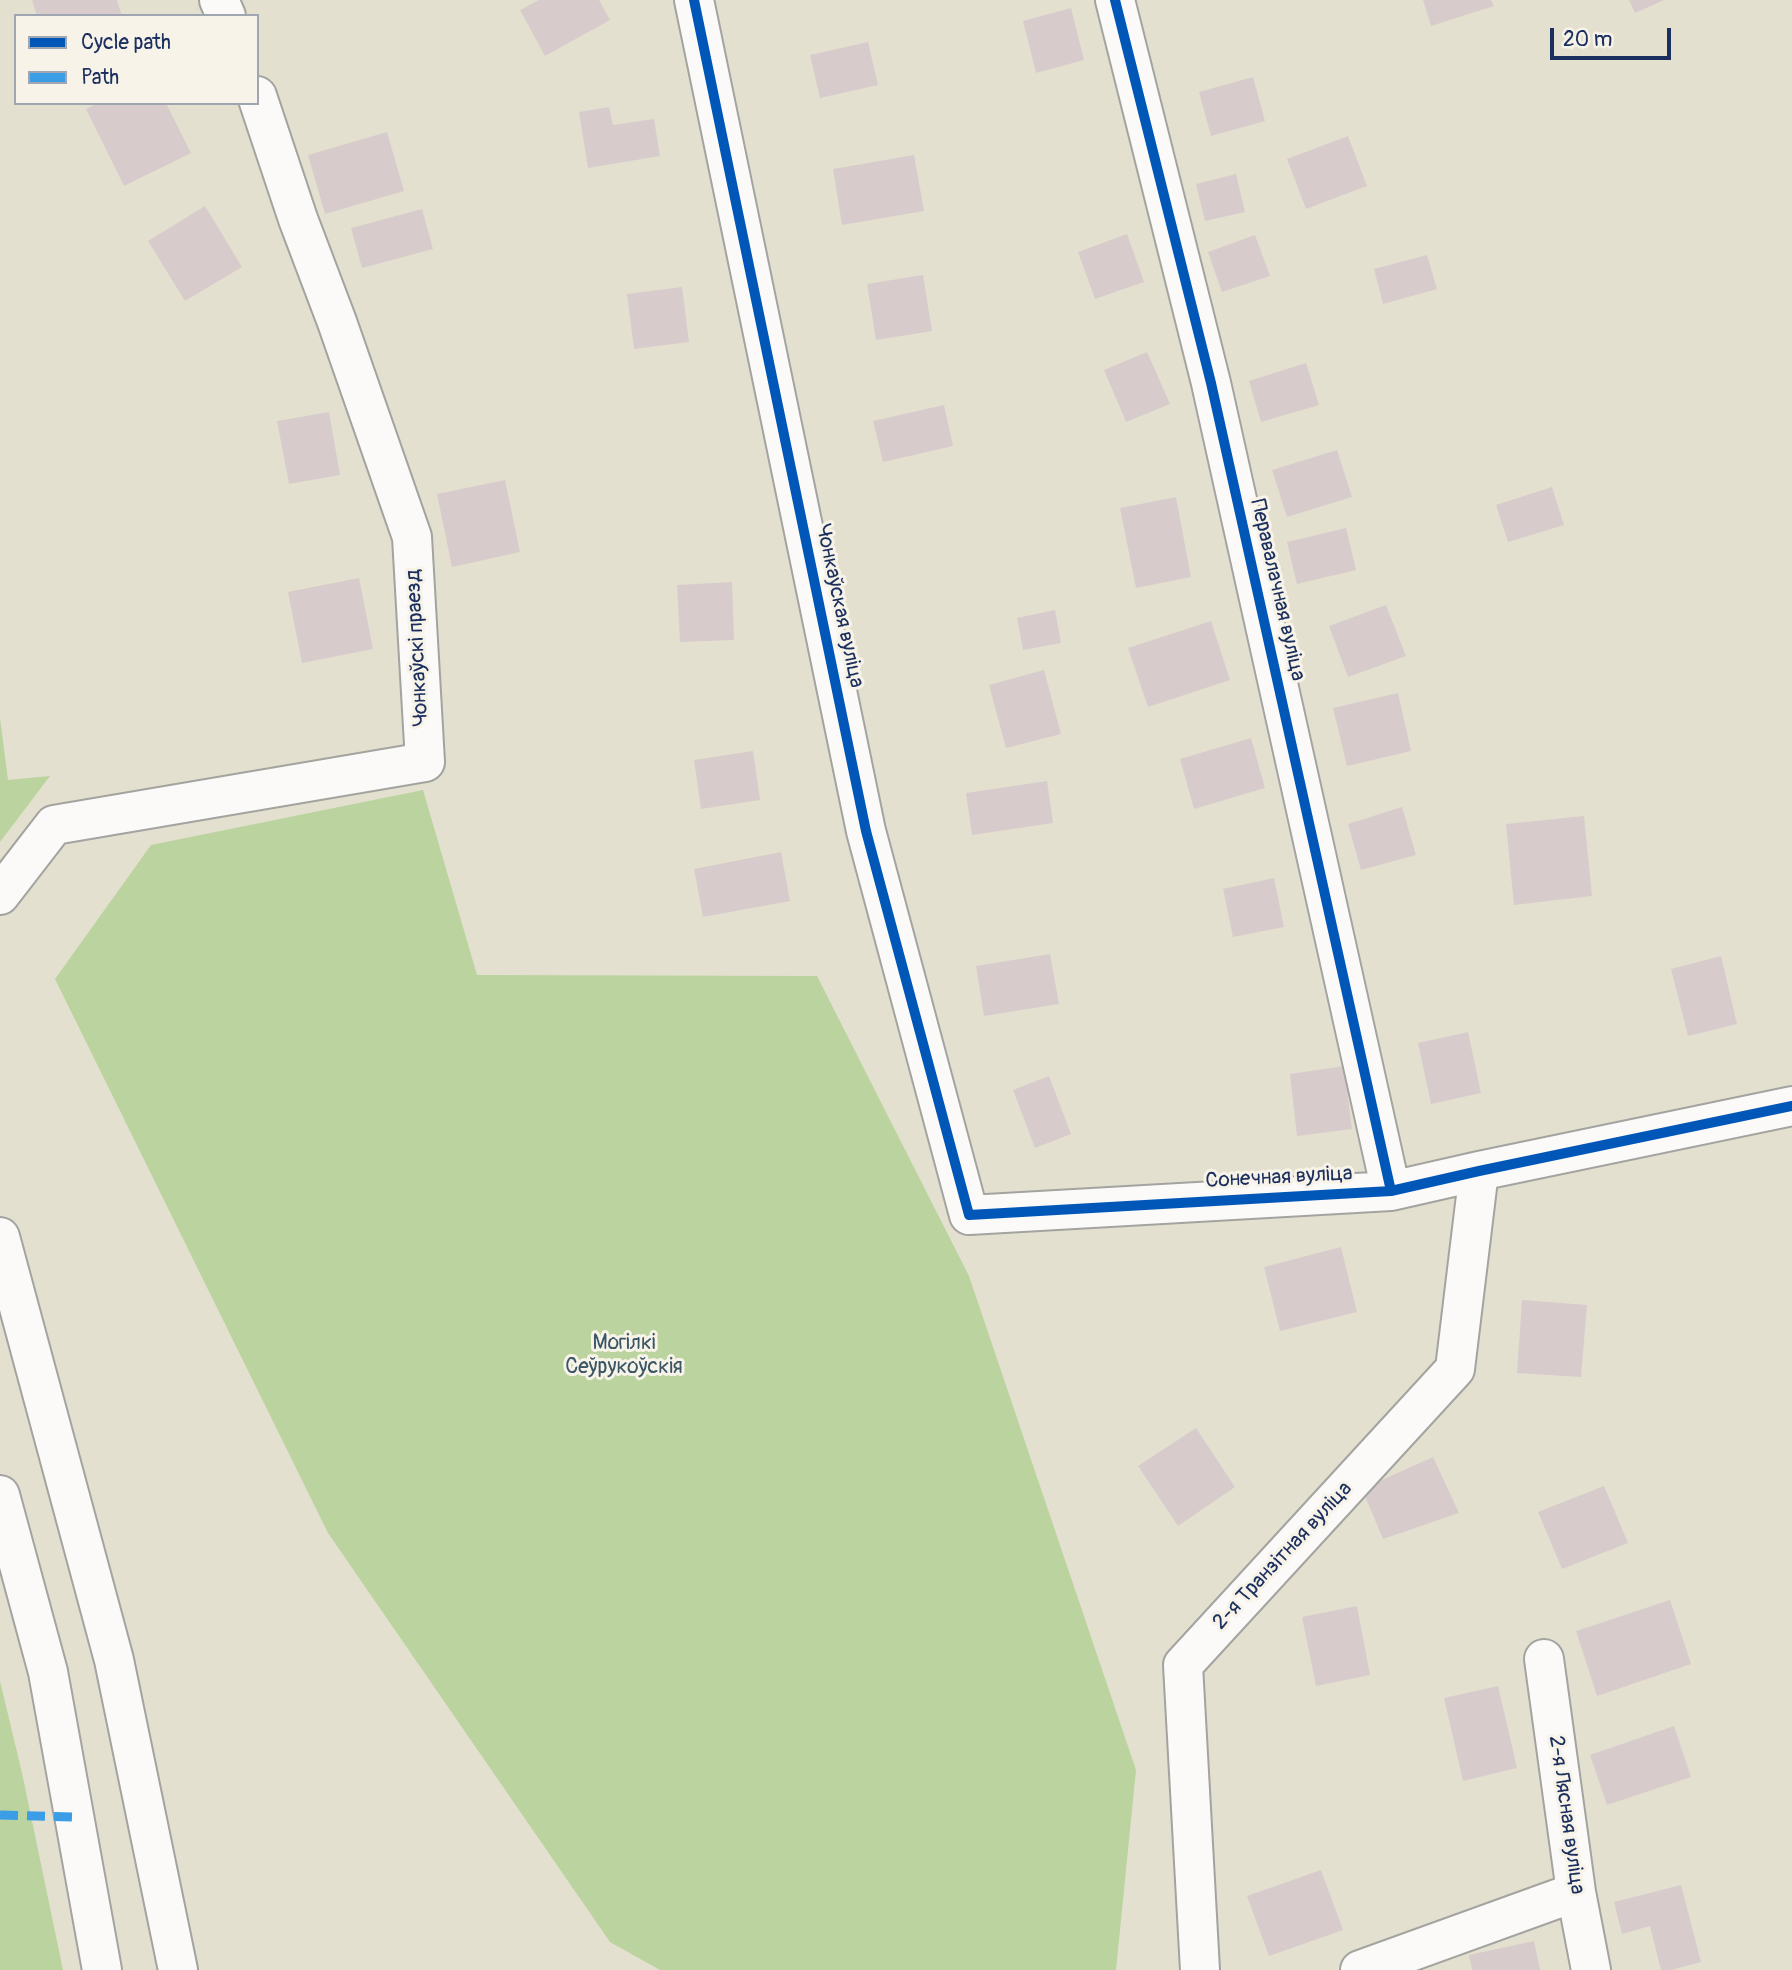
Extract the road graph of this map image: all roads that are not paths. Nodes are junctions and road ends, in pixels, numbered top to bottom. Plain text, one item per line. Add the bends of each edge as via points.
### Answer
1 (694, 0) edge
2 (1115, 0) edge
3 (259, 102) edge
4 (0, 895) edge
5 (1792, 1106) edge
6 (1479, 1171) junction
7 (1391, 1191) junction
8 (969, 1215) joint
9 (0, 1237) edge
10 (0, 1495) edge
11 (1544, 1659) dead end
12 (1576, 1892) junction
13 (102, 1970) edge
14 (178, 1970) edge
15 (1200, 1970) edge
16 (1360, 1970) edge
17 (1591, 1970) edge

1 - 8 street, Чонкаўская вуліца via 866,831
2 - 7 street, Перавалачная вуліца via 1211,383
3 - 4 street, Чонкаўскі праезд via 412,537 425,762 54,825
5 - 6 street, Сонечная вуліца
6 - 7 street, Сонечная вуліца
6 - 15 street, 2-я Транзітная вуліца via 1455,1369 1183,1665
7 - 8 street, Сонечная вуліца
9 - 14 street via 114,1660
10 - 13 street via 48,1672
11 - 12 street, 2-я Лясная вуліца
12 - 16 street
12 - 17 street, 2-я Лясная вуліца

